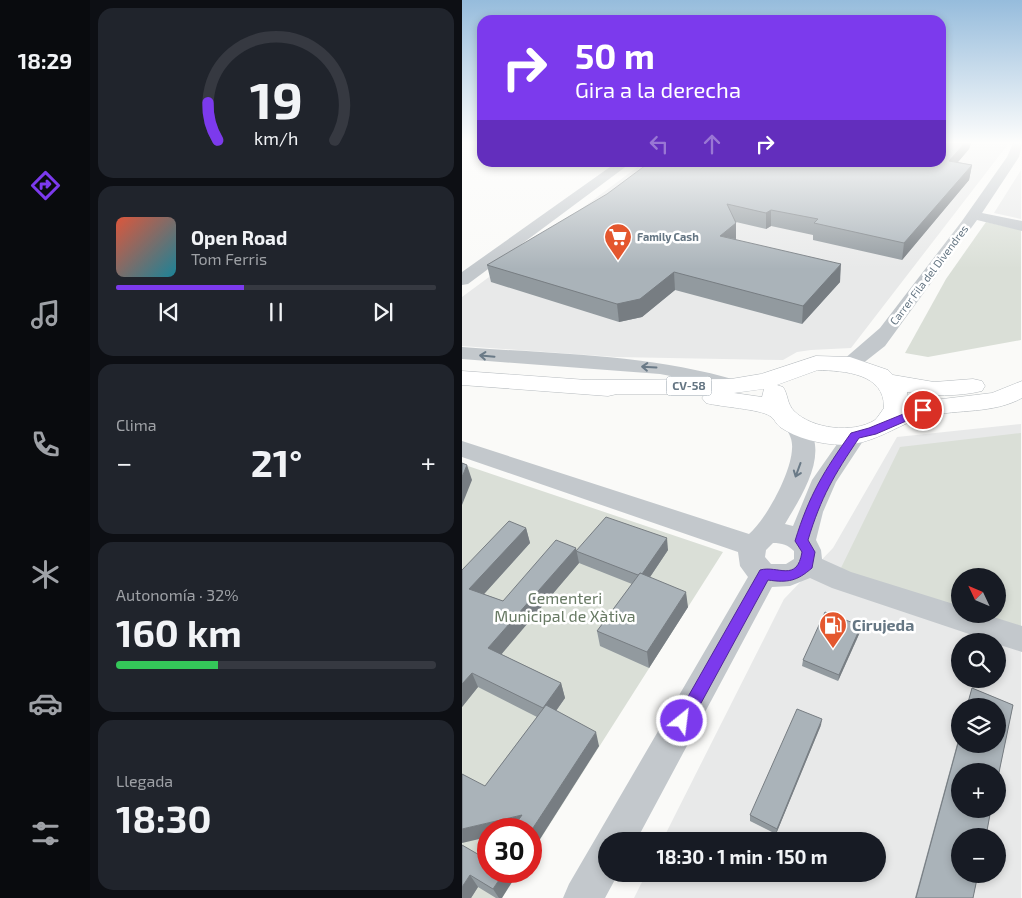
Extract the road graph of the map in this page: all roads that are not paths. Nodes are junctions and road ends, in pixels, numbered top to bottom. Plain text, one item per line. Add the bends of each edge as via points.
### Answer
1 (594, 185) edge
2 (994, 185) edge
3 (973, 214) junction
4 (1022, 226) edge
5 (462, 280) edge
6 (462, 354) edge
7 (869, 372) junction
8 (787, 373) junction
9 (462, 378) edge
10 (730, 386) junction
11 (589, 387) junction
12 (1022, 388) edge
13 (786, 417) junction
14 (886, 424) junction
15 (855, 435) junction
16 (462, 450) edge
17 (761, 552) junction
18 (804, 552) junction
19 (1022, 639) edge
20 (620, 832) edge
21 (598, 871) edge
22 (583, 898) edge

1 - 5 street
2 - 3 street, Carrer Fila del Divendres
3 - 4 street
3 - 7 street, Carrer Fila del Divendres via 878,342
10 -> 6 street via 660,368
7 - 8 main road, CV-58 via 816,363
7 - 12 main road, CV-58 via 934,389
7 - 14 main road via 898,399 897,408
8 - 10 main road, CV-58 via 765,381
8 - 13 main road via 774,390 774,400
9 - 11 main road, CV-58
10 - 11 main road, CV-58
11 - 13 main road, CV-58 via 681,397 730,398 764,405
12 - 14 main road, CV-58 via 1002,398 923,410
13 - 15 main road, CV-58 via 812,432
13 -> 17 street via 803,438 804,455
14 - 15 main road, CV-58
15 - 18 street via 824,480 810,512
16 - 17 street
17 - 18 street via 784,533
17 - 18 street via 784,577 794,575
17 - 20 street
18 - 19 street via 842,580
21 - 22 street

